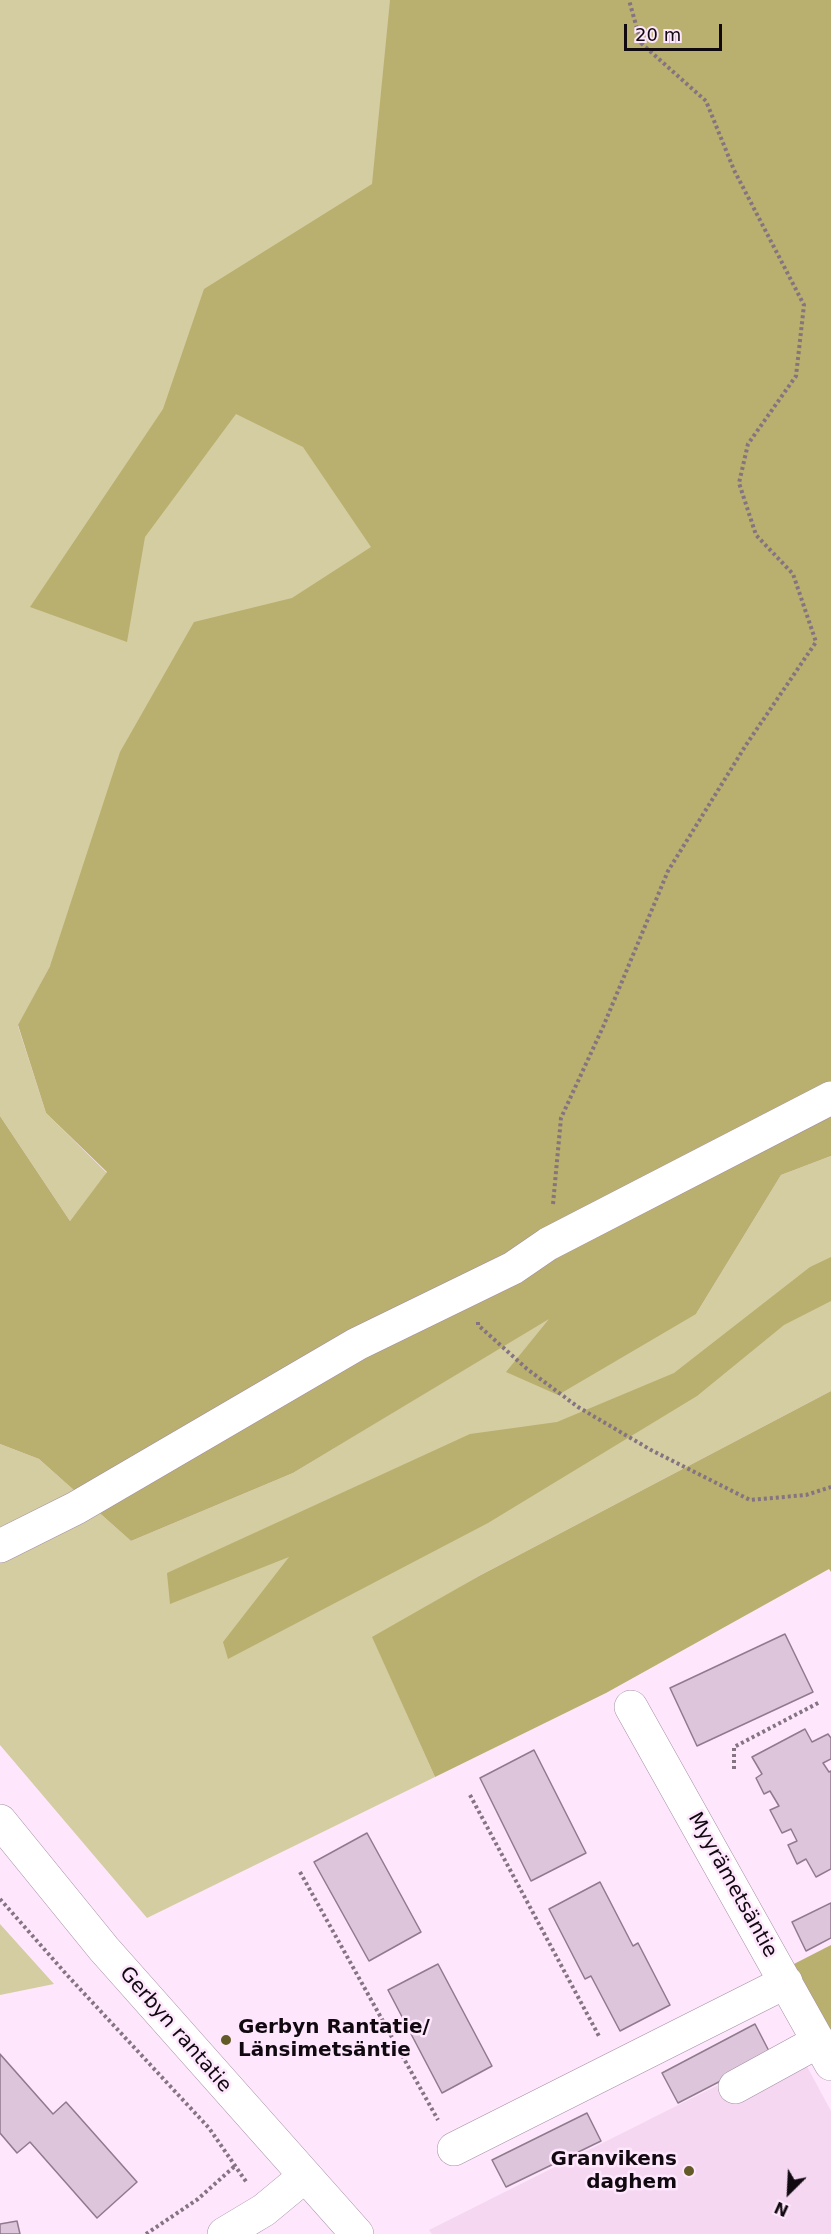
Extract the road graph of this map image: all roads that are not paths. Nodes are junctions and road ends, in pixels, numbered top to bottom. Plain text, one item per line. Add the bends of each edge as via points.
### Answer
1 (831, 1098) edge
2 (0, 1546) edge
3 (631, 1707) dead end
4 (0, 1821) edge
5 (786, 1982) junction
6 (825, 2053) edge
7 (735, 2087) dead end
8 (454, 2149) road end
9 (305, 2176) junction
10 (224, 2234) edge
11 (357, 2234) edge

1 - 2 street via 548,1244 513,1268 357,1344 76,1508
3 - 5 street, Myyrämetsäntie
4 - 9 street, Gerbyn rantatie via 104,1949
5 - 6 street, Myyrämetsäntie
5 - 8 street
6 - 7 street
9 - 10 street via 264,2210
9 - 11 street, Gerbyn rantatie

